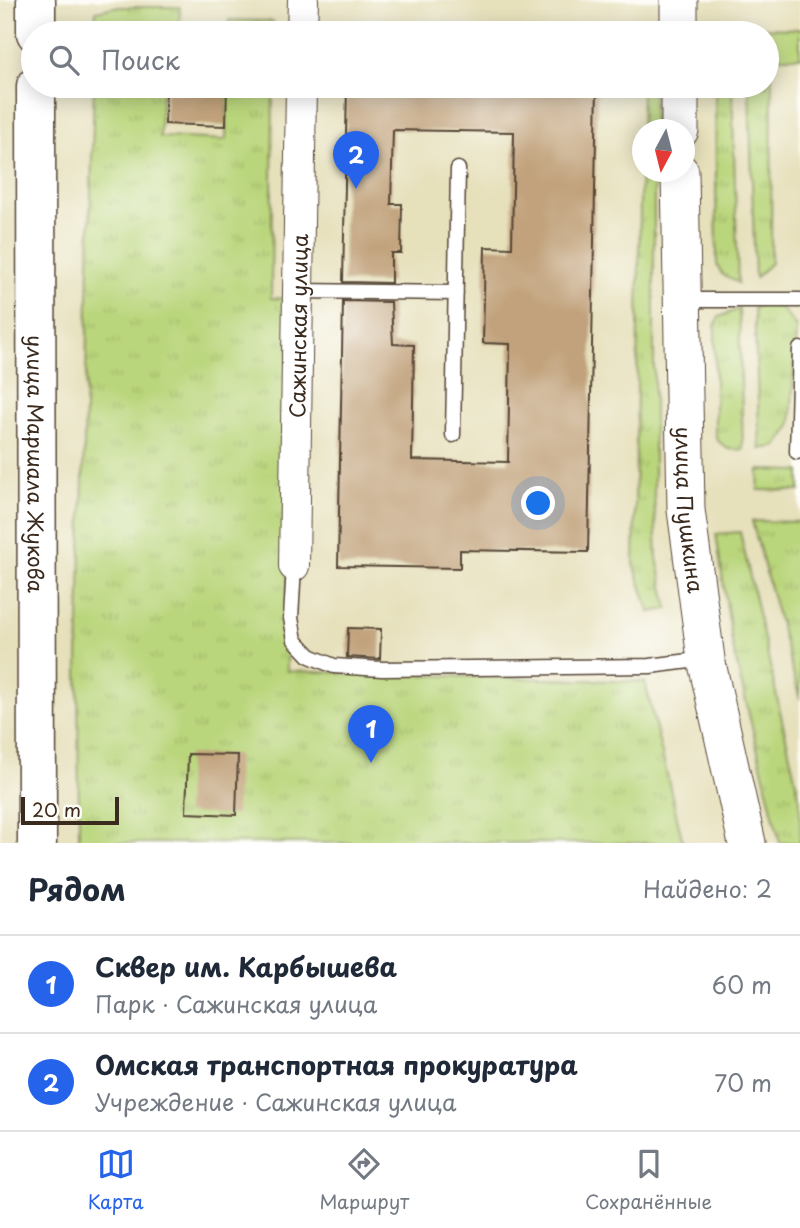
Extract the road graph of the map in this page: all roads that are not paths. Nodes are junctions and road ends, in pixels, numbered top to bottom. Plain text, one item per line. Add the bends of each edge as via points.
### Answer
1 (36, 0) edge
2 (303, 0) edge
3 (679, 0) edge
4 (36, 21) edge
5 (302, 21) edge
6 (680, 21) edge
7 (36, 98) edge
8 (301, 98) edge
9 (680, 98) edge
10 (680, 119) edge
11 (458, 169) dead end
12 (680, 182) edge
13 (299, 290) junction
14 (456, 293) junction
15 (681, 300) junction
16 (800, 300) edge
17 (800, 349) edge
18 (453, 435) dead end
19 (797, 452) dead end
20 (294, 566) joint
21 (706, 659) junction
22 (37, 843) edge
23 (747, 843) edge

1 - 4 main road
2 - 5 street
3 - 6 street
7 - 22 main road, улица Маршала Жукова
8 - 13 street, Сажинская улица
9 - 10 street
11 - 14 lane
12 - 15 street, улица Пушкина
13 - 14 lane
13 - 20 street, Сажинская улица
14 - 18 lane
15 - 16 lane
15 - 21 street, улица Пушкина via 686,510
17 - 19 lane
20 - 21 lane via 295,640 310,656 334,666 650,666
21 - 23 street, улица Пушкина

